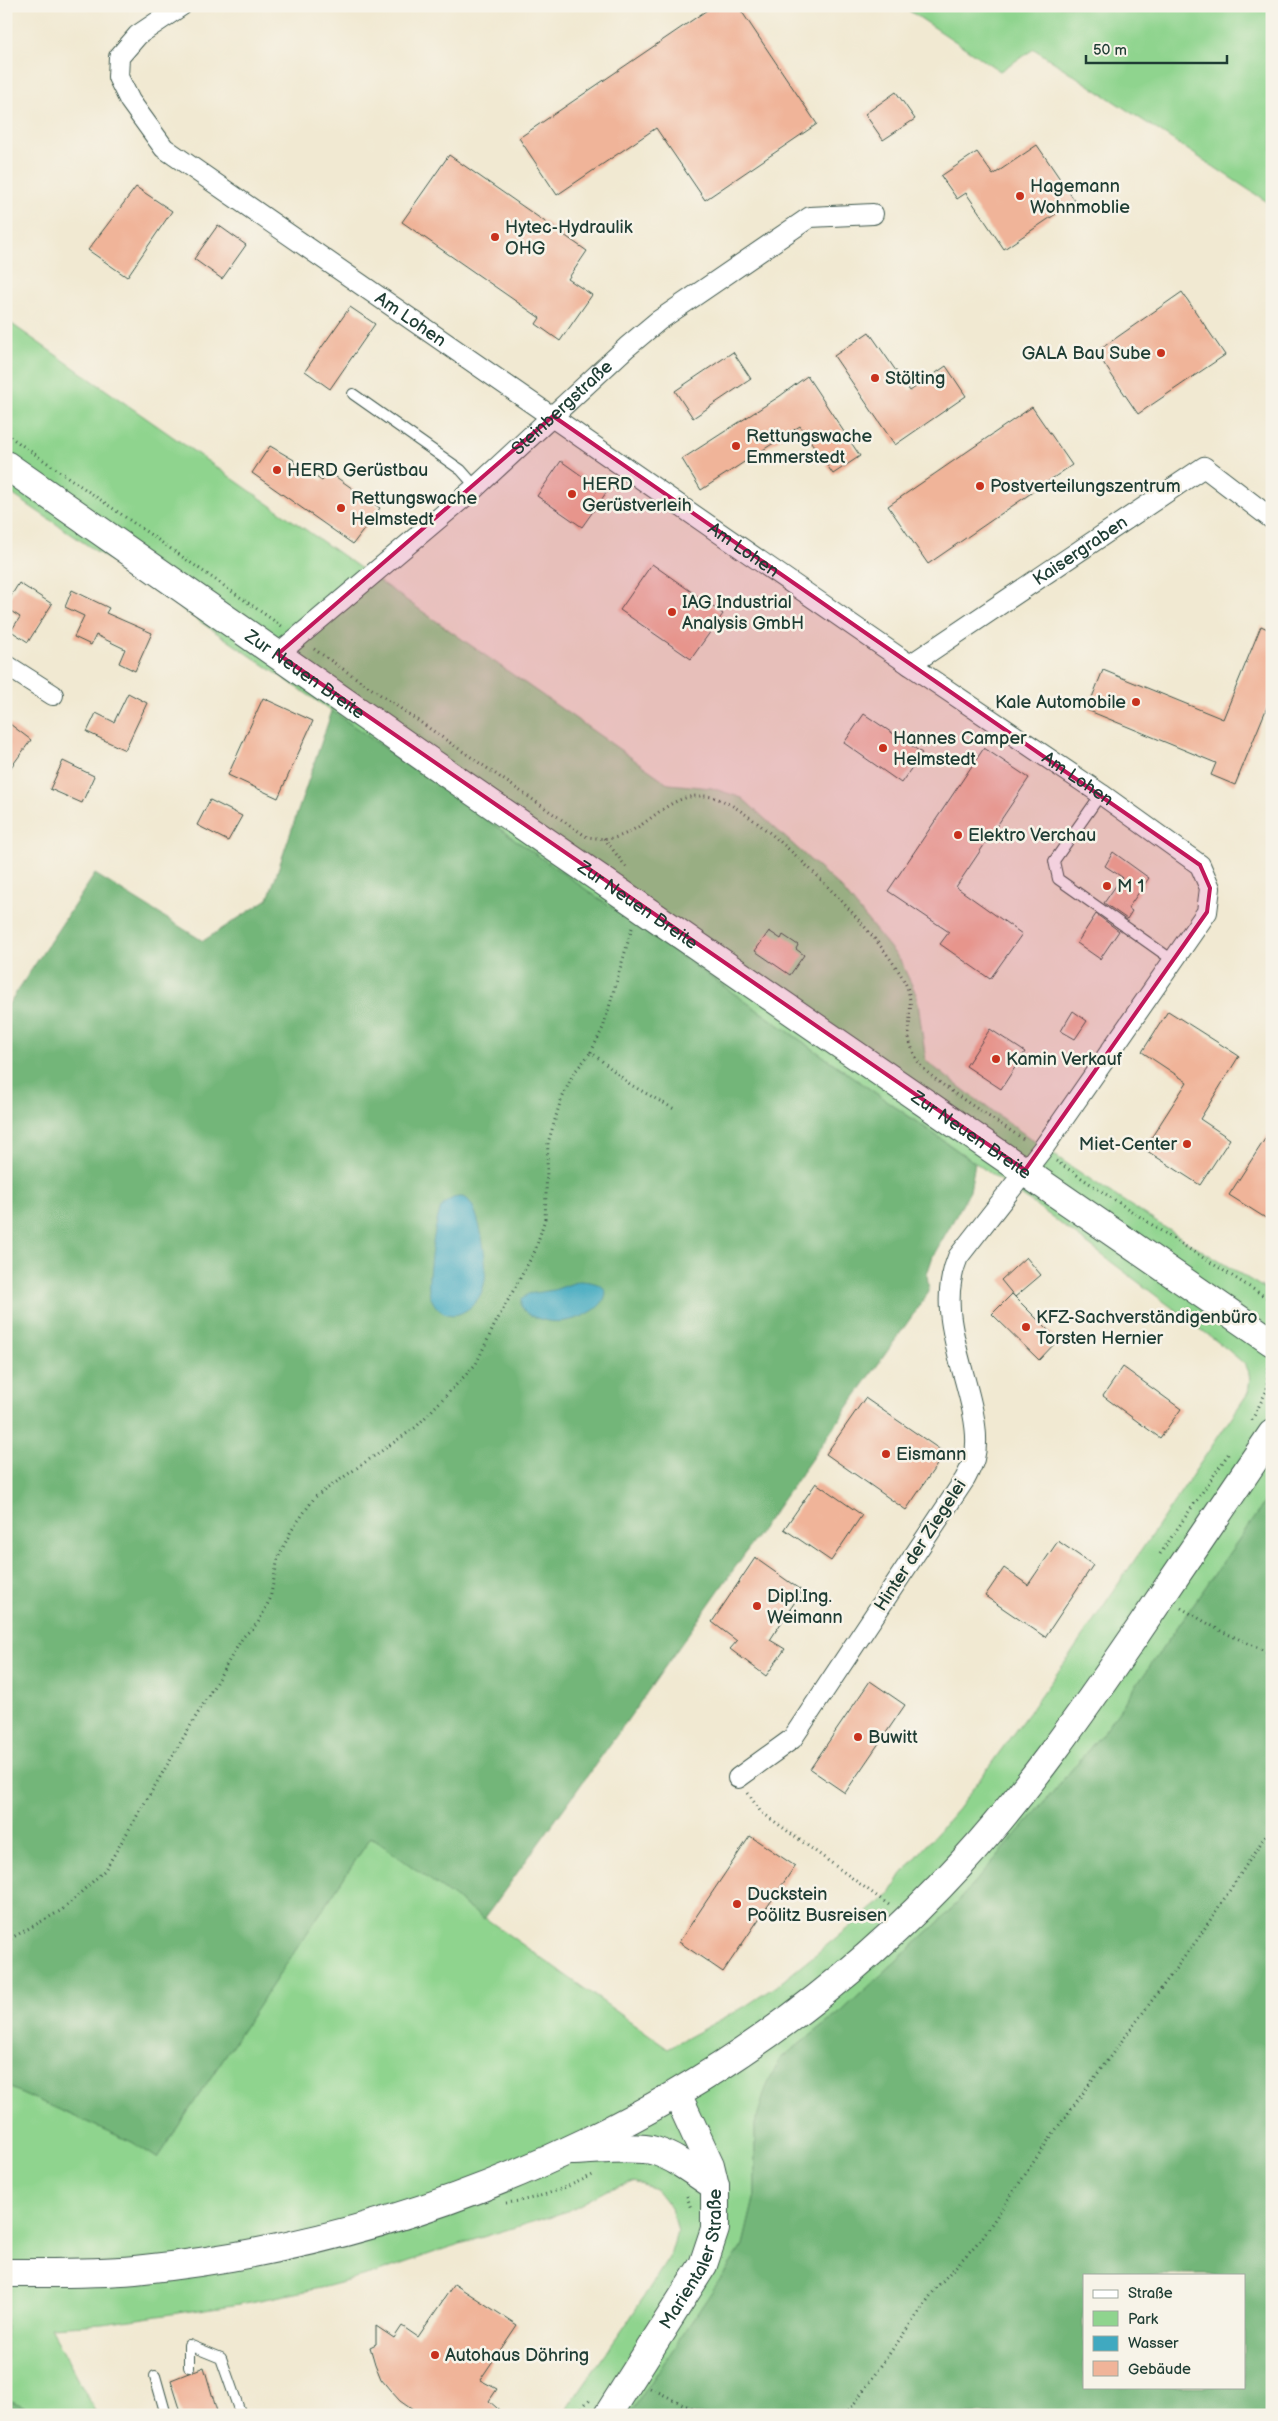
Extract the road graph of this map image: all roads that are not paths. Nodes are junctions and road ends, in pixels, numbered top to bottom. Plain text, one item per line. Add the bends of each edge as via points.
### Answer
1 (181, 6) edge
2 (873, 214) dead end
3 (353, 394) dead end
4 (553, 416) junction
5 (6, 465) edge
6 (476, 487) junction
7 (1272, 519) edge
8 (288, 645) junction
9 (6, 665) edge
10 (910, 665) junction
11 (53, 695) dead end
12 (1101, 794) junction
13 (1174, 961) junction
14 (1033, 1161) junction
15 (1270, 1355) edge
16 (1260, 1429) edge
17 (738, 1778) road end
18 (677, 2094) junction
19 (570, 2151) junction
20 (715, 2186) junction
21 (6, 2273) edge
22 (189, 2367) dead end
23 (155, 2376) dead end
24 (601, 2405) edge
25 (166, 2415) edge
26 (241, 2415) edge

1 - 4 street, Am Lohen via 138,34 118,57 118,76 130,102 164,148
2 - 4 street, Steinbergstraße via 810,217 658,321
3 - 6 lane via 461,470
4 - 6 street, Steinbergstraße
4 - 10 street, Am Lohen
5 - 8 main road, Zur Neuen Breite
6 - 8 street, Steinbergstraße
7 - 10 street, Kaisergraben via 1204,467
8 - 14 main road, Zur Neuen Breite via 639,905
9 - 11 street
10 - 12 street, Am Lohen
12 - 13 street, Am Lohen via 1200,865 1210,888 1207,912
12 - 13 lane via 1054,861 1058,879
13 - 14 street, Am Lohen
14 - 15 main road, Zur Neuen Breite
14 - 17 street, Hinter der Ziegelei via 958,1257 951,1274 949,1313 976,1432 974,1458 965,1480 792,1739
16 - 18 main road via 1162,1596 1064,1737 1002,1816 930,1896 837,1982
18 - 19 main road
18 - 20 main road, Marientaler Straße via 709,2163
19 - 20 main road via 655,2151 669,2156
19 - 21 main road via 489,2186 311,2240 133,2270
20 - 24 main road, Marientaler Straße via 715,2229 703,2265 631,2380
22 - 26 lane via 189,2345 221,2358
23 - 25 lane

